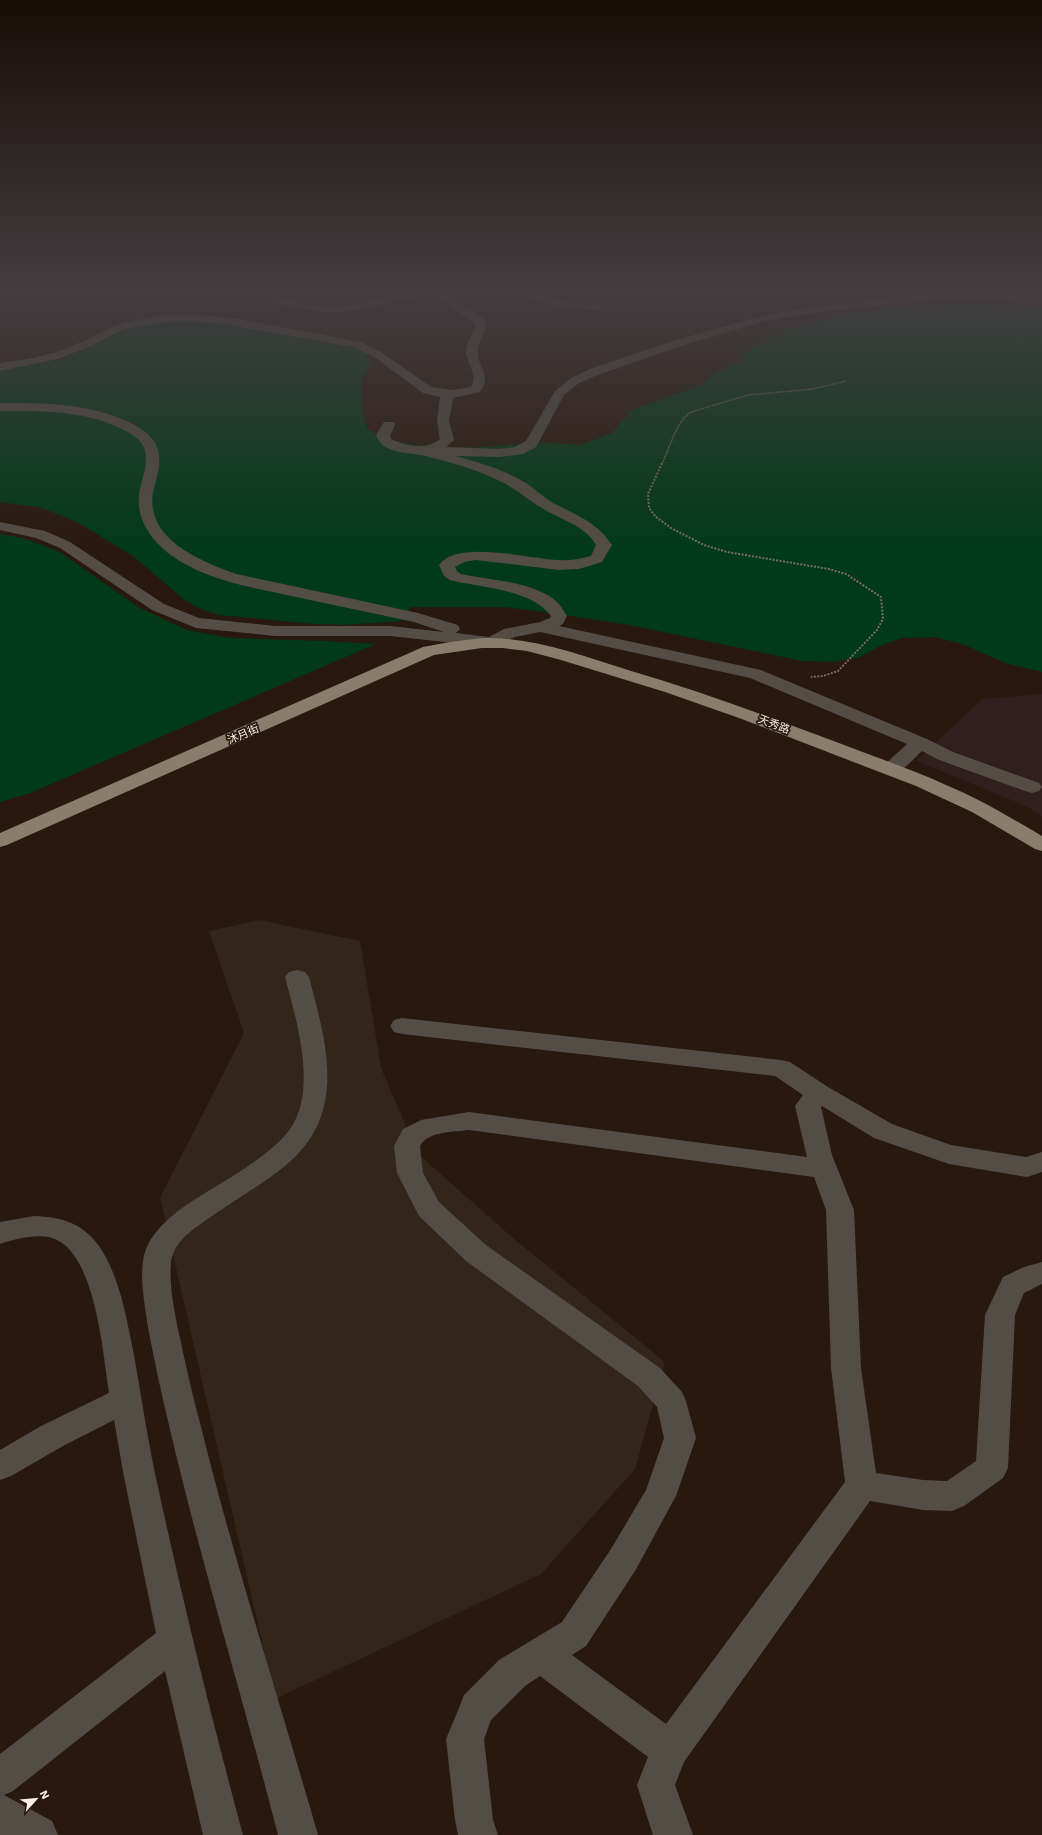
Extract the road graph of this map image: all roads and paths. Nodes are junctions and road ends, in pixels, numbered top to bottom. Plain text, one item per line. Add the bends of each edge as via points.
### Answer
1 (413, 380) edge
2 (480, 380) edge
3 (576, 380) edge
4 (846, 381) dead end
5 (447, 394) junction
6 (0, 407) edge
7 (389, 425) dead end
8 (422, 451) junction
9 (0, 526) edge
10 (540, 627) junction
11 (491, 642) junction
12 (804, 676) dead end
13 (920, 743) junction
14 (891, 769) junction
15 (1032, 787) dead end
16 (0, 841) edge
17 (1042, 845) edge
18 (297, 977) dead end
19 (402, 1026) dead end
20 (819, 1093) junction
21 (1042, 1162) edge
22 (824, 1169) junction
23 (0, 1233) edge
24 (1042, 1273) edge
25 (126, 1399) junction
26 (0, 1466) edge
27 (862, 1485) junction
28 (176, 1640) junction
29 (542, 1655) junction
30 (670, 1750) junction
31 (0, 1778) edge
32 (0, 1813) edge
33 (38, 1835) edge
34 (223, 1835) edge
35 (298, 1835) edge
36 (478, 1835) edge
37 (673, 1835) edge

1 - 5 street via 428,390
2 - 5 street via 476,389
3 - 8 street via 559,394 532,444 527,448 499,453
4 - 12 path via 813,389 748,395 691,412 680,424 648,494 649,508 656,517 704,545 727,552 846,574 880,597 883,619 877,630 846,664 832,674
5 - 8 street via 442,421 447,440 440,446
6 - 11 street via 51,406 88,412 121,423 143,436 152,451 153,463 145,497 145,508 150,520 172,549 204,567 232,578 418,618
7 - 8 street via 383,435 385,442 399,448
8 - 10 street via 490,471 520,486 546,505 599,535 604,545 597,559 577,565 550,565 483,555 453,559 447,565 450,573 456,577 521,591 550,604 560,616 557,621
9 - 11 street via 40,534 65,545 158,607 196,623 275,630 390,631
10 - 11 street via 510,632
10 - 13 street via 755,674
11 - 14 main road, 天秀路 via 535,648 713,701
11 - 16 main road, 沐月街 via 429,651
13 - 14 street
13 - 15 street via 946,756
14 - 17 main road, 天秀路 via 956,796 1004,821
18 - 35 street via 308,1017 314,1058 314,1095 309,1120 296,1139 278,1157 195,1214 168,1236 161,1246 157,1272 166,1347 189,1445
19 - 20 street via 781,1068
20 - 21 street via 883,1131 950,1154 1027,1167
20 - 22 street via 808,1106
22 - 27 street via 840,1210 846,1368
22 - 29 street via 469,1121 430,1126 412,1136 407,1146 410,1173 429,1209 476,1253 649,1377 671,1401 680,1438 660,1496 623,1560 574,1634
23 - 25 street via 22,1228 49,1227 74,1236 84,1246 105,1291
24 - 27 street via 1034,1274 1012,1285 1000,1315 992,1468 952,1496 923,1495
25 - 26 street via 52,1436
25 - 28 street
27 - 30 street
28 - 31 street
28 - 34 street
29 - 30 street
29 - 36 street via 512,1673 477,1708 465,1739
30 - 37 street via 656,1785
32 - 33 street

